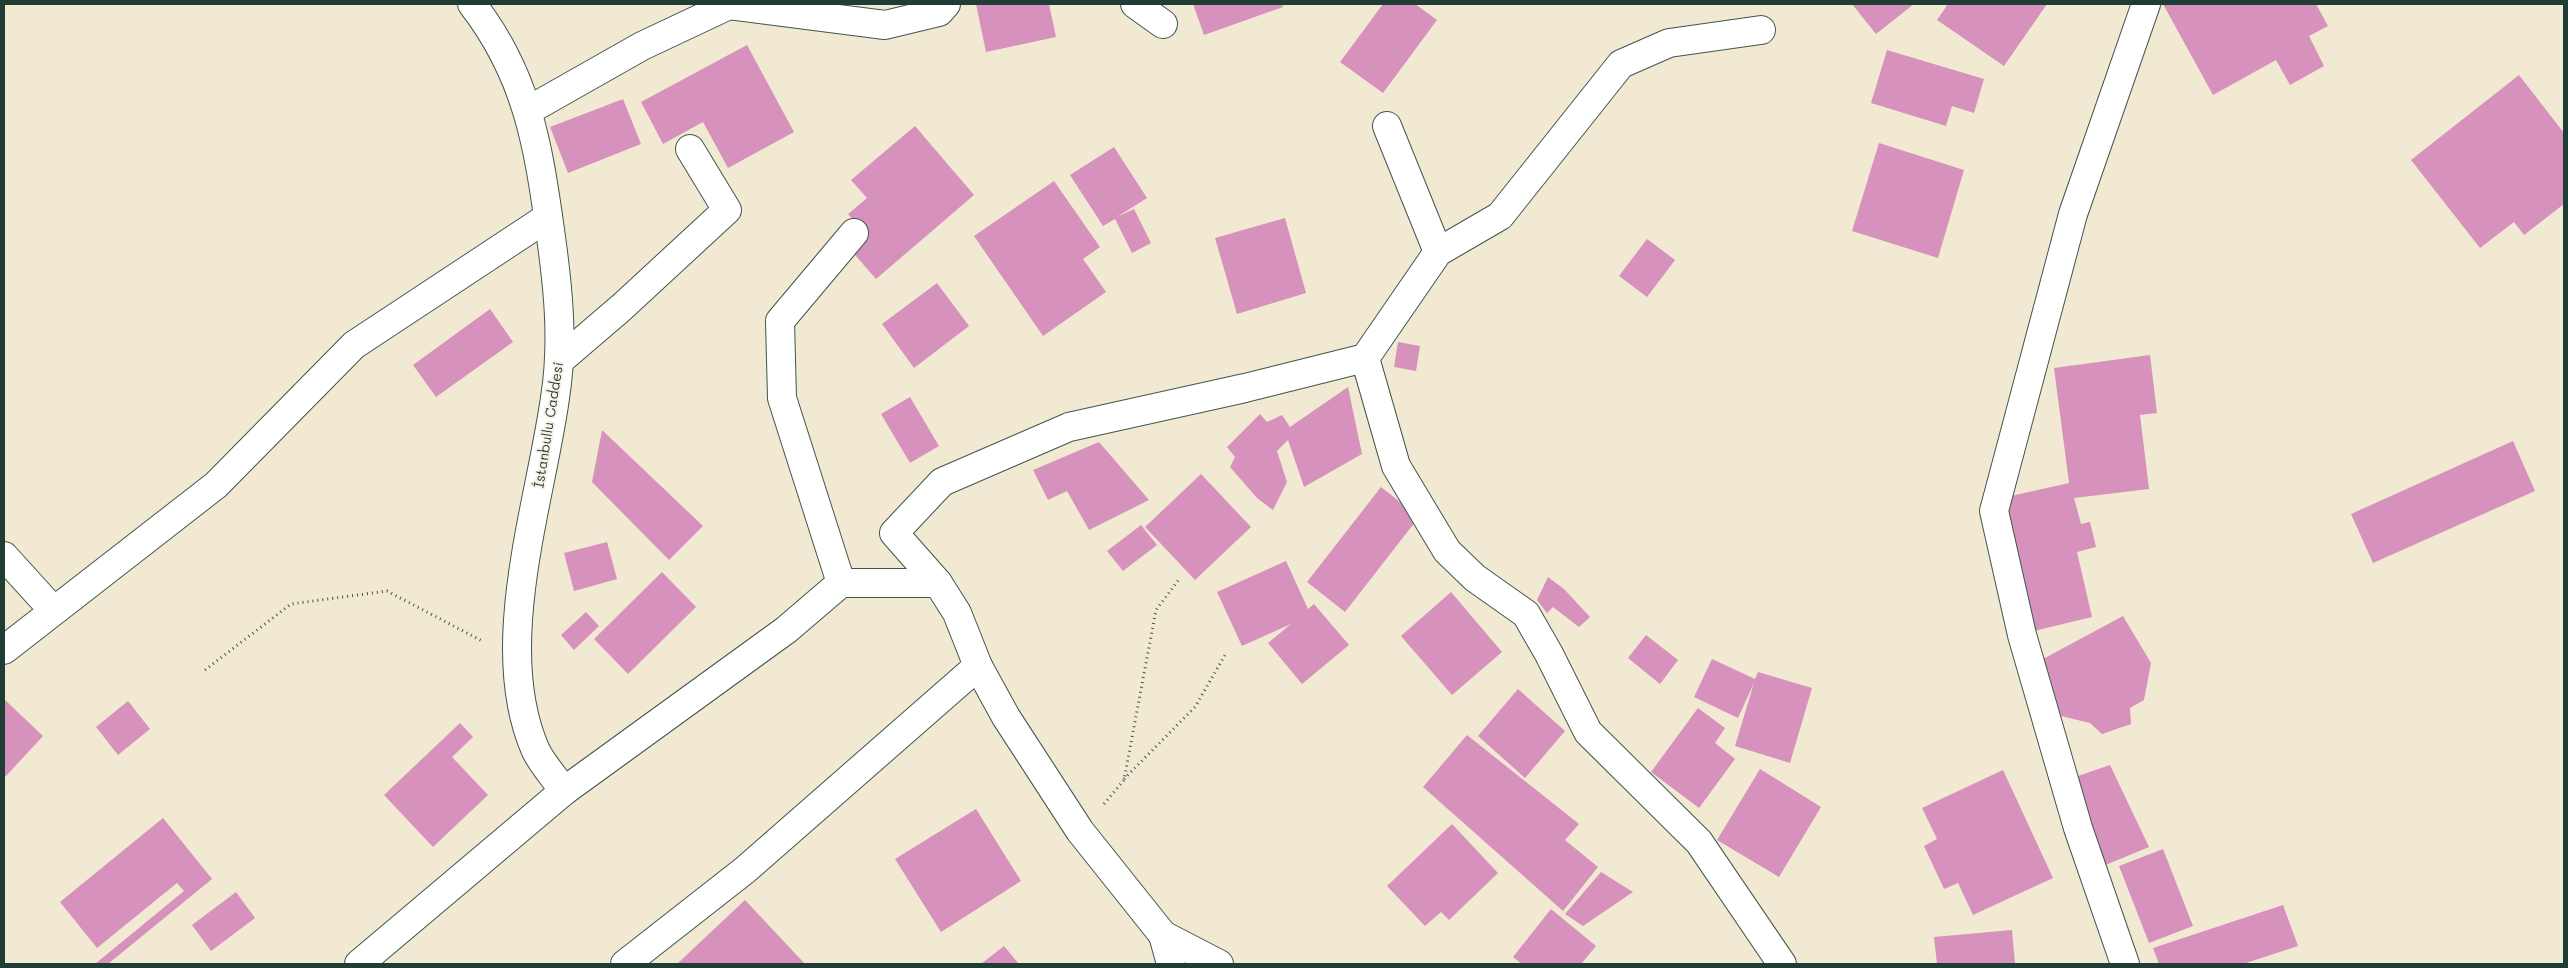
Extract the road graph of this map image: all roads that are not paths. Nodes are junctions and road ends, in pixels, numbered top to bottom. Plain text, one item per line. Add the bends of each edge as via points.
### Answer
1 (472, 4) edge
2 (946, 4) edge
3 (1135, 4) edge
4 (2146, 4) edge
5 (1163, 24) dead end
6 (1760, 30) dead end
7 (529, 110) junction
8 (1387, 126) dead end
9 (690, 150) dead end
10 (548, 217) junction
11 (854, 233) dead end
12 (1438, 252) junction
13 (1365, 358) junction
14 (559, 361) junction
15 (4, 556) edge
16 (841, 583) junction
17 (938, 583) junction
18 (53, 610) junction
19 (4, 650) edge
20 (978, 666) junction
21 (564, 791) junction
22 (1163, 935) junction
23 (359, 964) edge
24 (625, 964) edge
25 (1171, 964) edge
26 (1219, 964) edge
27 (1782, 964) edge
28 (2125, 964) edge

1 - 7 street, İstanbullu Caddesi via 487,23 511,66
2 - 7 street via 939,12 885,25 730,5 642,46
3 - 5 street
4 - 28 street via 2072,214 1994,511 2030,663 2078,828
6 - 12 street via 1669,42 1621,64 1500,216
7 - 10 street, İstanbullu Caddesi via 540,156
8 - 12 street
9 - 14 street via 727,210
10 - 14 street, İstanbullu Caddesi via 560,316
10 - 18 street via 354,346 216,485
11 - 16 street via 780,321 782,398
12 - 13 street
13 - 17 street via 1068,427 942,482 894,533
13 - 27 street via 1396,466 1447,551 1475,578 1526,614 1588,732 1699,842
14 - 21 street, İstanbullu Caddesi via 556,397 521,588 516,658 524,714 537,752
15 - 18 street
16 - 17 street
16 - 21 street via 786,630
17 - 20 street via 957,613
18 - 19 street
20 - 22 street via 1006,717 1080,831
20 - 24 street via 745,870
21 - 23 street
22 - 25 street
22 - 26 street

